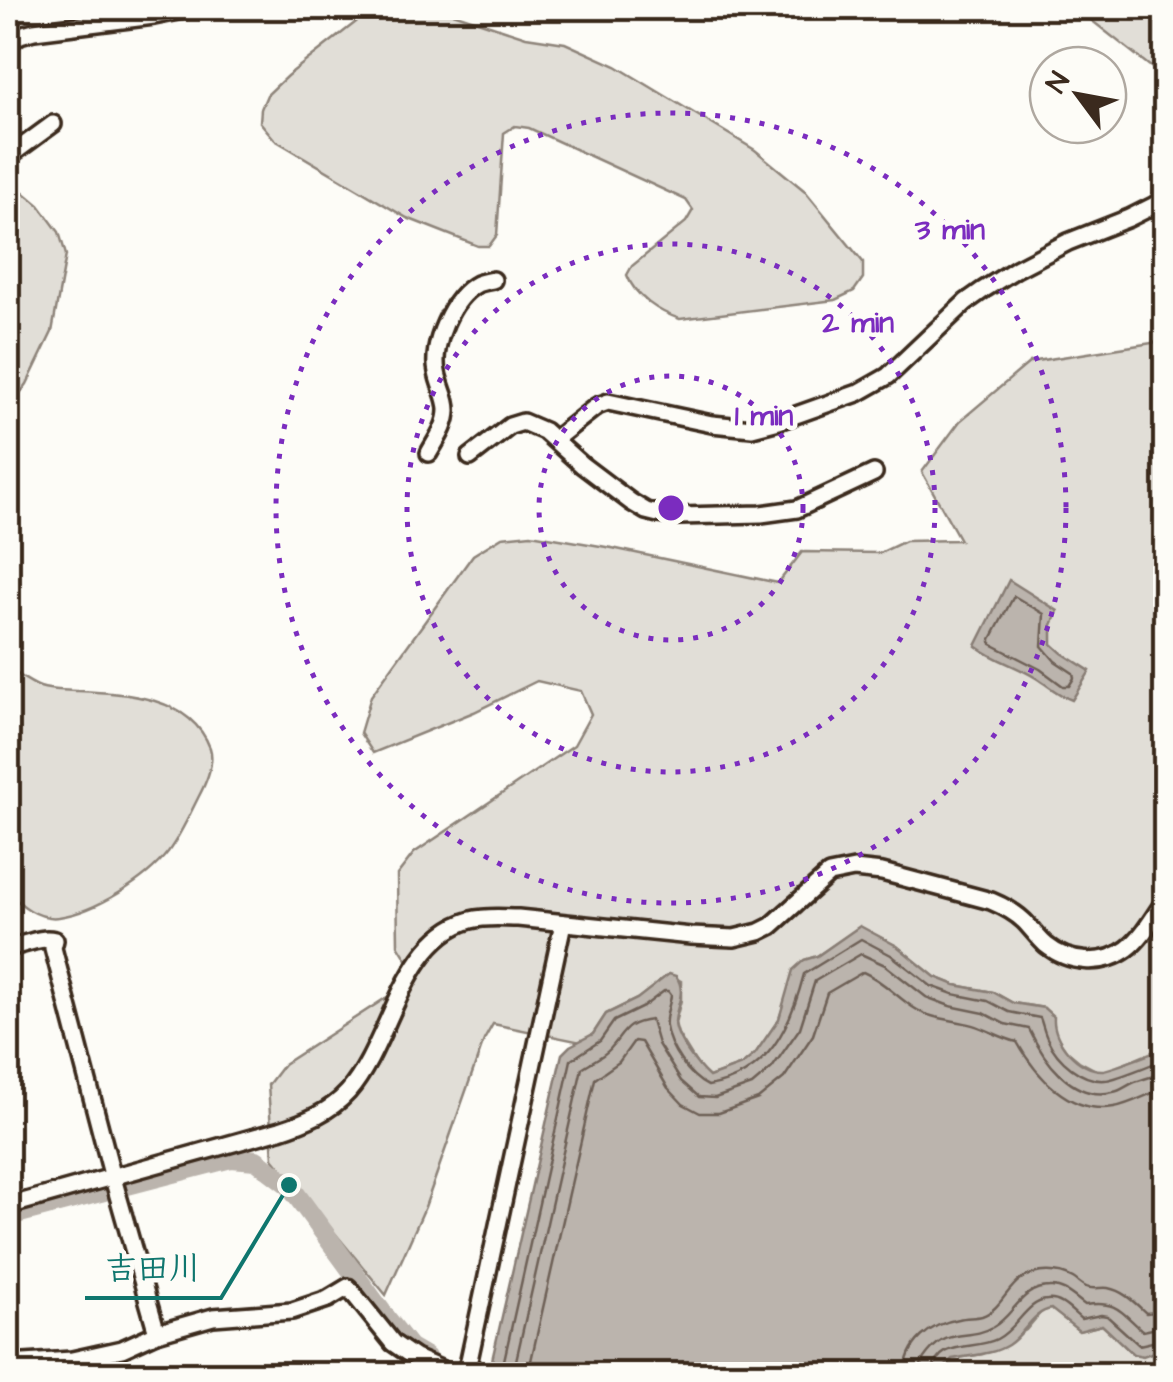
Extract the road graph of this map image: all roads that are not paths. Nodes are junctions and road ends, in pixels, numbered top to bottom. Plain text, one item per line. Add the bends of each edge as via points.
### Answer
1 (194, 8) edge
2 (8, 44) edge
3 (53, 124) dead end
4 (8, 157) edge
5 (1166, 196) edge
6 (492, 280) dead end
7 (554, 440) junction
8 (429, 453) dead end
9 (470, 458) dead end
10 (874, 473) dead end
11 (1166, 900) edge
12 (563, 923) junction
13 (8, 947) edge
14 (113, 1178) junction
15 (8, 1206) edge
16 (157, 1332) junction
17 (8, 1364) edge
18 (452, 1374) edge
19 (466, 1374) edge

1 - 2 street via 34,31
3 - 4 street
5 - 7 street via 983,290 888,376 858,393 752,428 608,402
6 - 8 street via 460,299 442,330 436,370 448,413
7 - 9 street via 523,422
7 - 10 street via 631,502 679,516 797,509
11 - 12 street via 1128,948 1087,962 1046,945 1022,918 991,900 868,869 829,874 772,926 746,936
12 - 14 street via 494,917 448,929 424,954 361,1074 340,1100 304,1122
12 - 19 street
13 - 14 street via 55,940
14 - 15 street
14 - 16 street
16 - 17 street via 72,1360
16 - 18 street via 213,1317 292,1312 348,1286 393,1343

